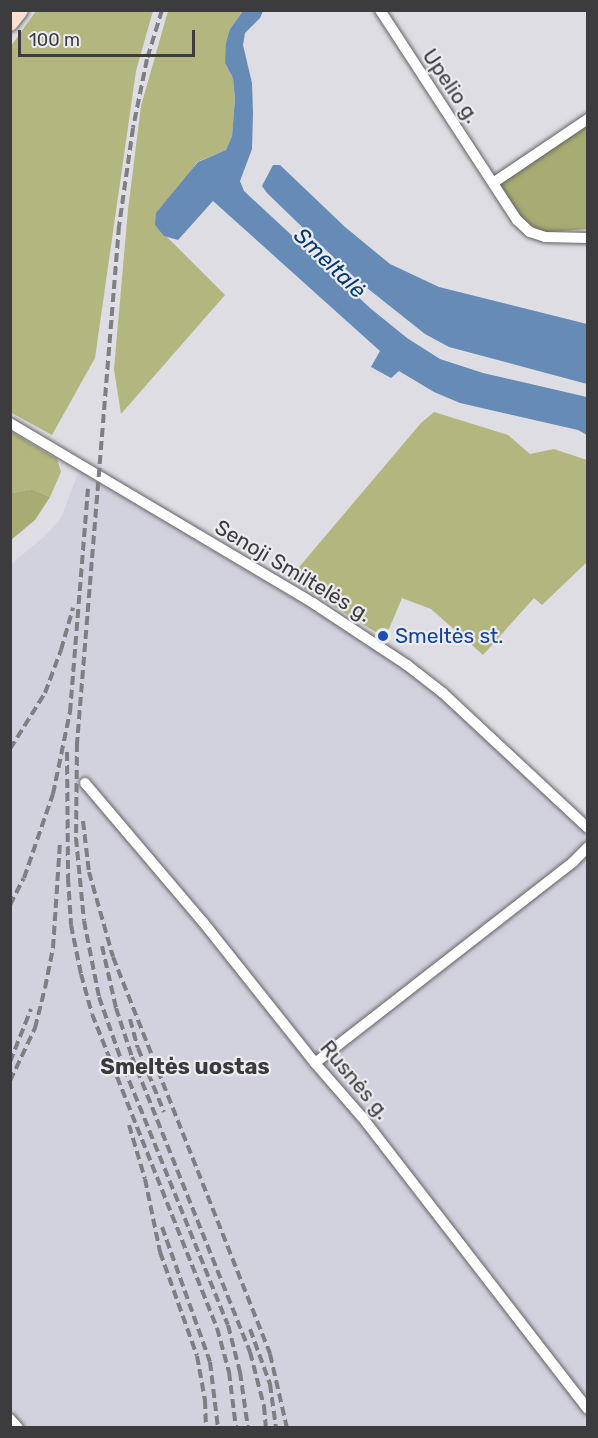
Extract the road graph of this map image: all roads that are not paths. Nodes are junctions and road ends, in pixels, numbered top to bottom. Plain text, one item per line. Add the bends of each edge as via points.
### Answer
1 (20, 10) edge
2 (380, 10) edge
3 (10, 23) edge
4 (588, 119) edge
5 (492, 183) junction
6 (588, 238) edge
7 (10, 423) edge
8 (85, 783) dead end
9 (588, 828) edge
10 (588, 847) edge
11 (315, 1063) junction
12 (588, 1409) edge
13 (10, 1419) edge
14 (18, 1428) edge

1 - 3 main road
2 - 5 street, Upelio g.
4 - 5 street
5 - 6 street, Upelio g. via 530,232 544,237
7 - 9 street, Senoji Smiltelės g. via 312,603 407,665 443,693
8 - 11 street, Rusnės g.
10 - 11 street
11 - 12 street, Rusnės g. via 362,1117
13 - 14 street

